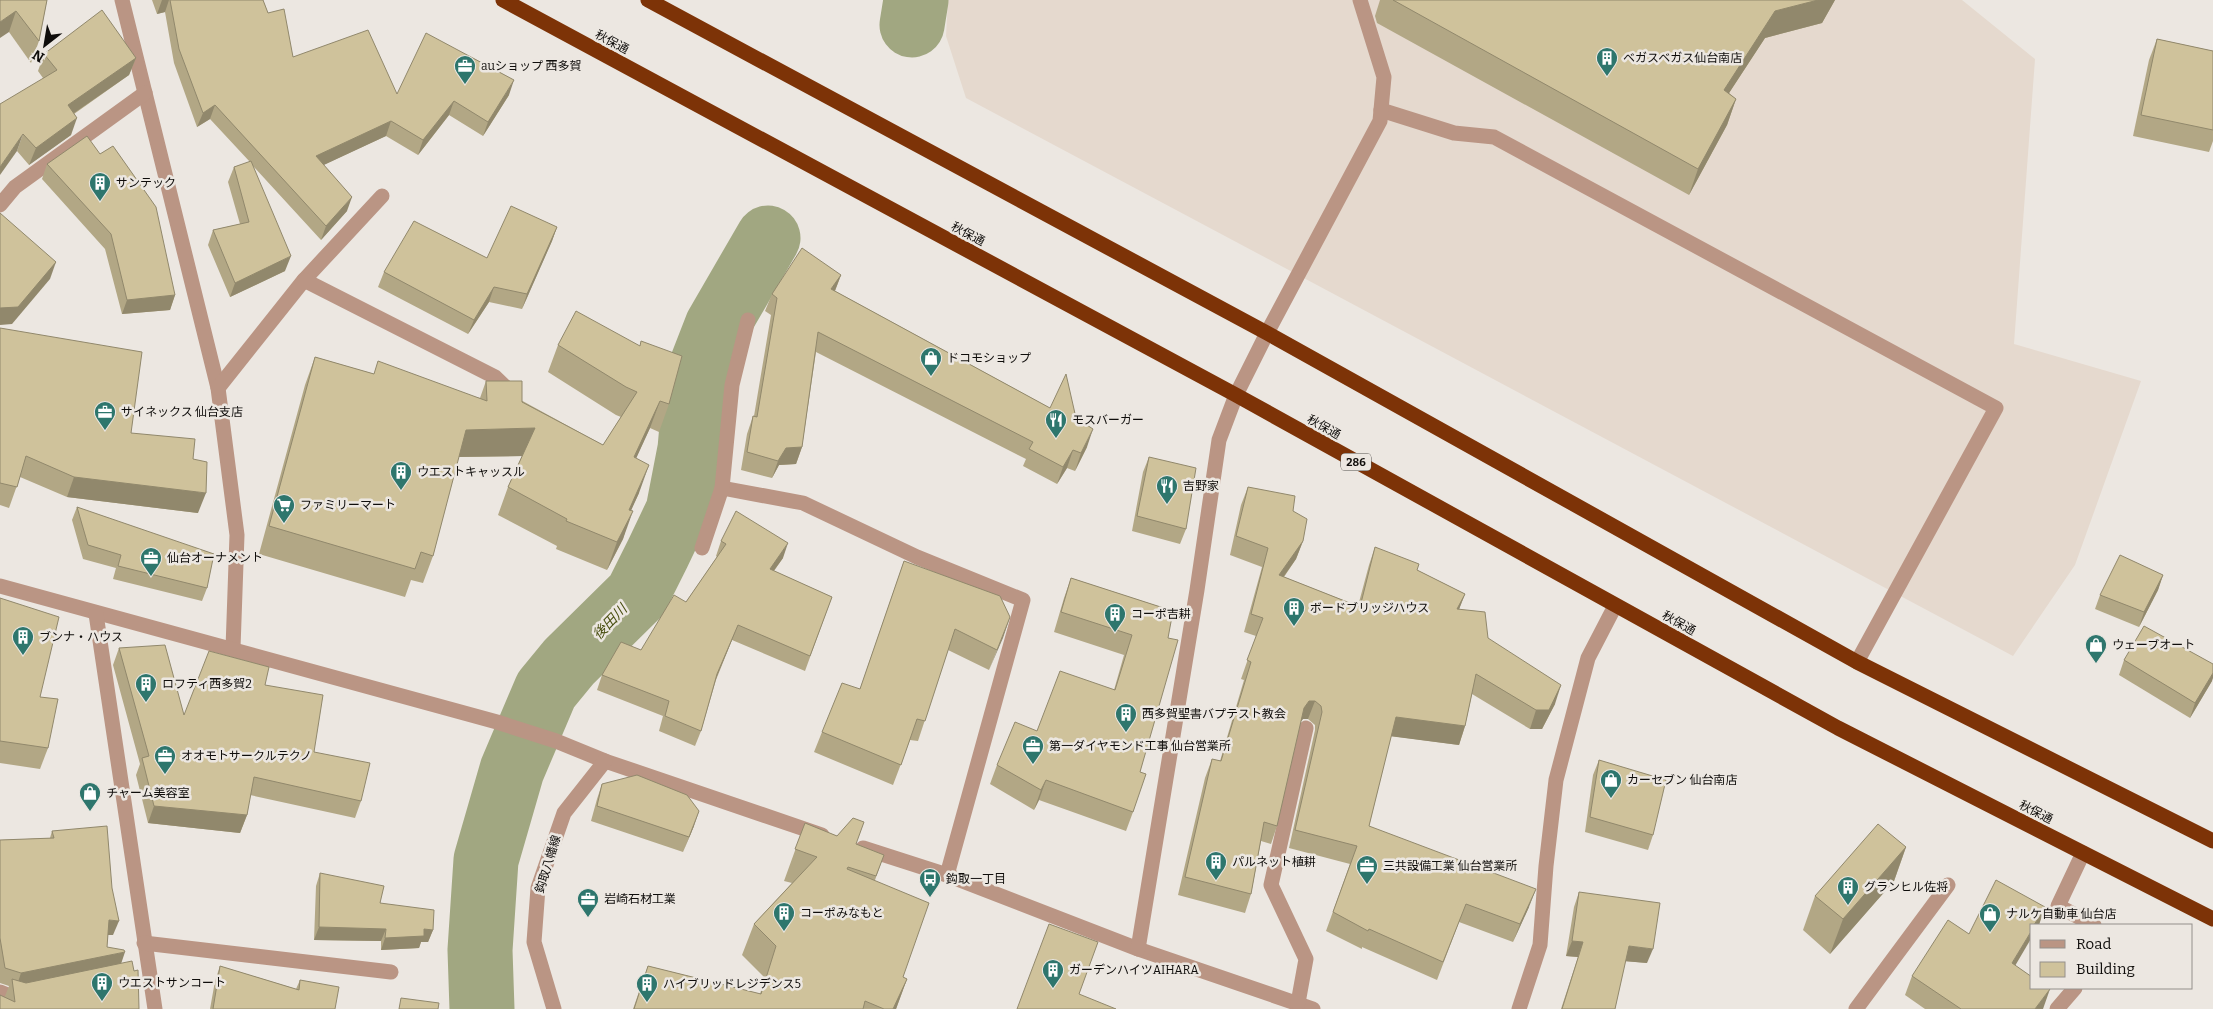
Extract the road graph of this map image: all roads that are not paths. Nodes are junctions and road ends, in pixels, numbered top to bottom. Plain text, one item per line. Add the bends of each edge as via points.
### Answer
1 (122, 0) edge
2 (503, 0) edge
3 (648, 0) edge
4 (1360, 0) edge
5 (145, 92) junction
6 (1381, 110) junction
7 (382, 196) dead end
8 (0, 205) edge
9 (304, 280) junction
10 (748, 320) dead end
11 (1267, 333) junction
12 (218, 388) junction
13 (1236, 395) junction
14 (526, 407) edge
15 (722, 488) junction
16 (702, 548) dead end
17 (0, 586) edge
18 (1615, 606) junction
19 (96, 614) junction
20 (233, 648) junction
21 (1857, 662) junction
22 (1306, 728) edge
23 (605, 761) junction
24 (2213, 841) edge
25 (2083, 853) junction
26 (947, 875) junction
27 (1948, 886) dead end
28 (2213, 919) edge
29 (2092, 924) edge
30 (144, 943) junction
31 (1138, 949) junction
32 (391, 972) dead end
33 (2074, 989) edge
34 (0, 992) edge
35 (34, 994) edge
36 (1298, 1003) junction
37 (154, 1009) edge
38 (554, 1009) edge
39 (1313, 1009) edge
40 (1519, 1009) edge
41 (1856, 1009) edge
42 (2057, 1009) edge

1 - 5 street
2 - 13 highway, 秋保通 / 286
3 - 11 highway
4 - 6 street via 1384,77
5 - 8 street via 16,187
5 - 12 street
6 - 11 street via 1380,121
6 - 21 street via 1454,133 1494,137 1996,408
7 - 9 street
9 - 12 street
9 - 14 street via 495,376
10 - 15 street via 732,385
11 - 13 street
11 - 21 highway
12 - 20 street via 237,536
13 - 18 highway, 秋保通 / 286
13 - 31 street via 1219,440
15 - 16 street
15 - 26 street via 803,503 917,558 1023,600
17 - 19 street
18 - 25 highway, 秋保通 / 286 via 1838,728
18 - 40 street via 1588,658 1556,780 1540,946
19 - 20 street
19 - 30 street
20 - 23 street via 497,722
21 - 24 highway
22 - 36 street via 1271,885 1306,959
23 - 26 street
23 - 38 street, 鈎取八幡線 via 564,813 538,888 534,942
25 - 28 highway, 秋保通 / 286
25 - 29 street via 2058,906
26 - 31 street
27 - 41 street
30 - 32 street
30 - 37 street via 143,972
31 - 36 street
33 - 42 street
34 - 35 street via 15,998
36 - 39 street

